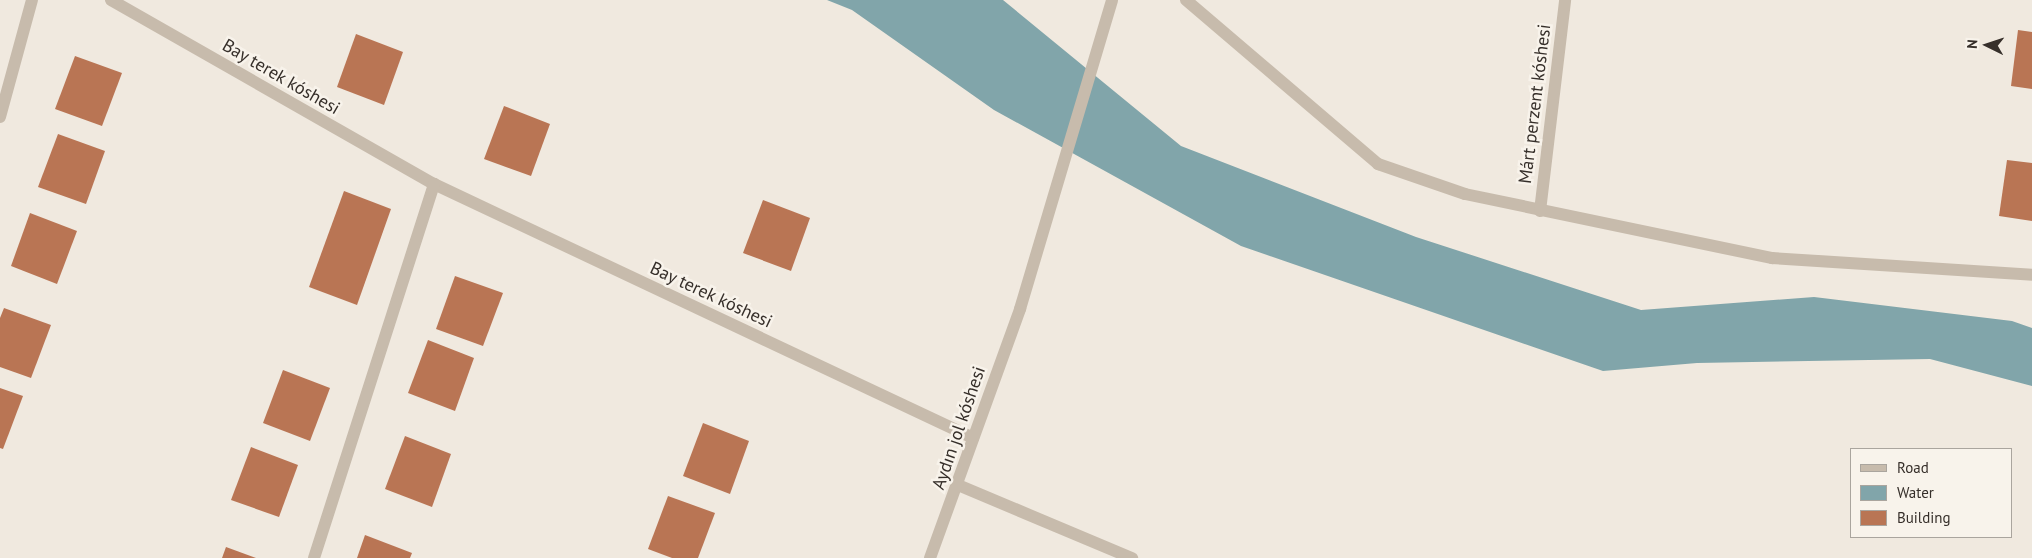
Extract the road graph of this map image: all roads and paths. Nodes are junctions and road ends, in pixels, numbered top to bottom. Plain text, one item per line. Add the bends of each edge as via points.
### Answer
1 (32, 0) edge
2 (111, 0) edge
3 (1186, 0) edge
4 (1565, 0) edge
5 (1111, 3) edge
6 (0, 118) edge
7 (434, 184) junction
8 (1540, 211) junction
9 (2032, 275) edge
10 (973, 438) junction
11 (958, 486) junction
12 (314, 558) edge
13 (930, 558) edge
14 (1132, 558) edge

1 - 6 street
2 - 7 street, Bay terek kóshesi
3 - 8 street via 1378,164 1465,194
4 - 8 street, Márt perzent kóshesi
5 - 10 street, Aydın jol kóshesi via 1020,310
7 - 10 street, Bay terek kóshesi
7 - 12 street
8 - 9 street via 1772,258
10 - 11 street, Aydın jol kóshesi
11 - 13 street, Aydın jol kóshesi
11 - 14 street

